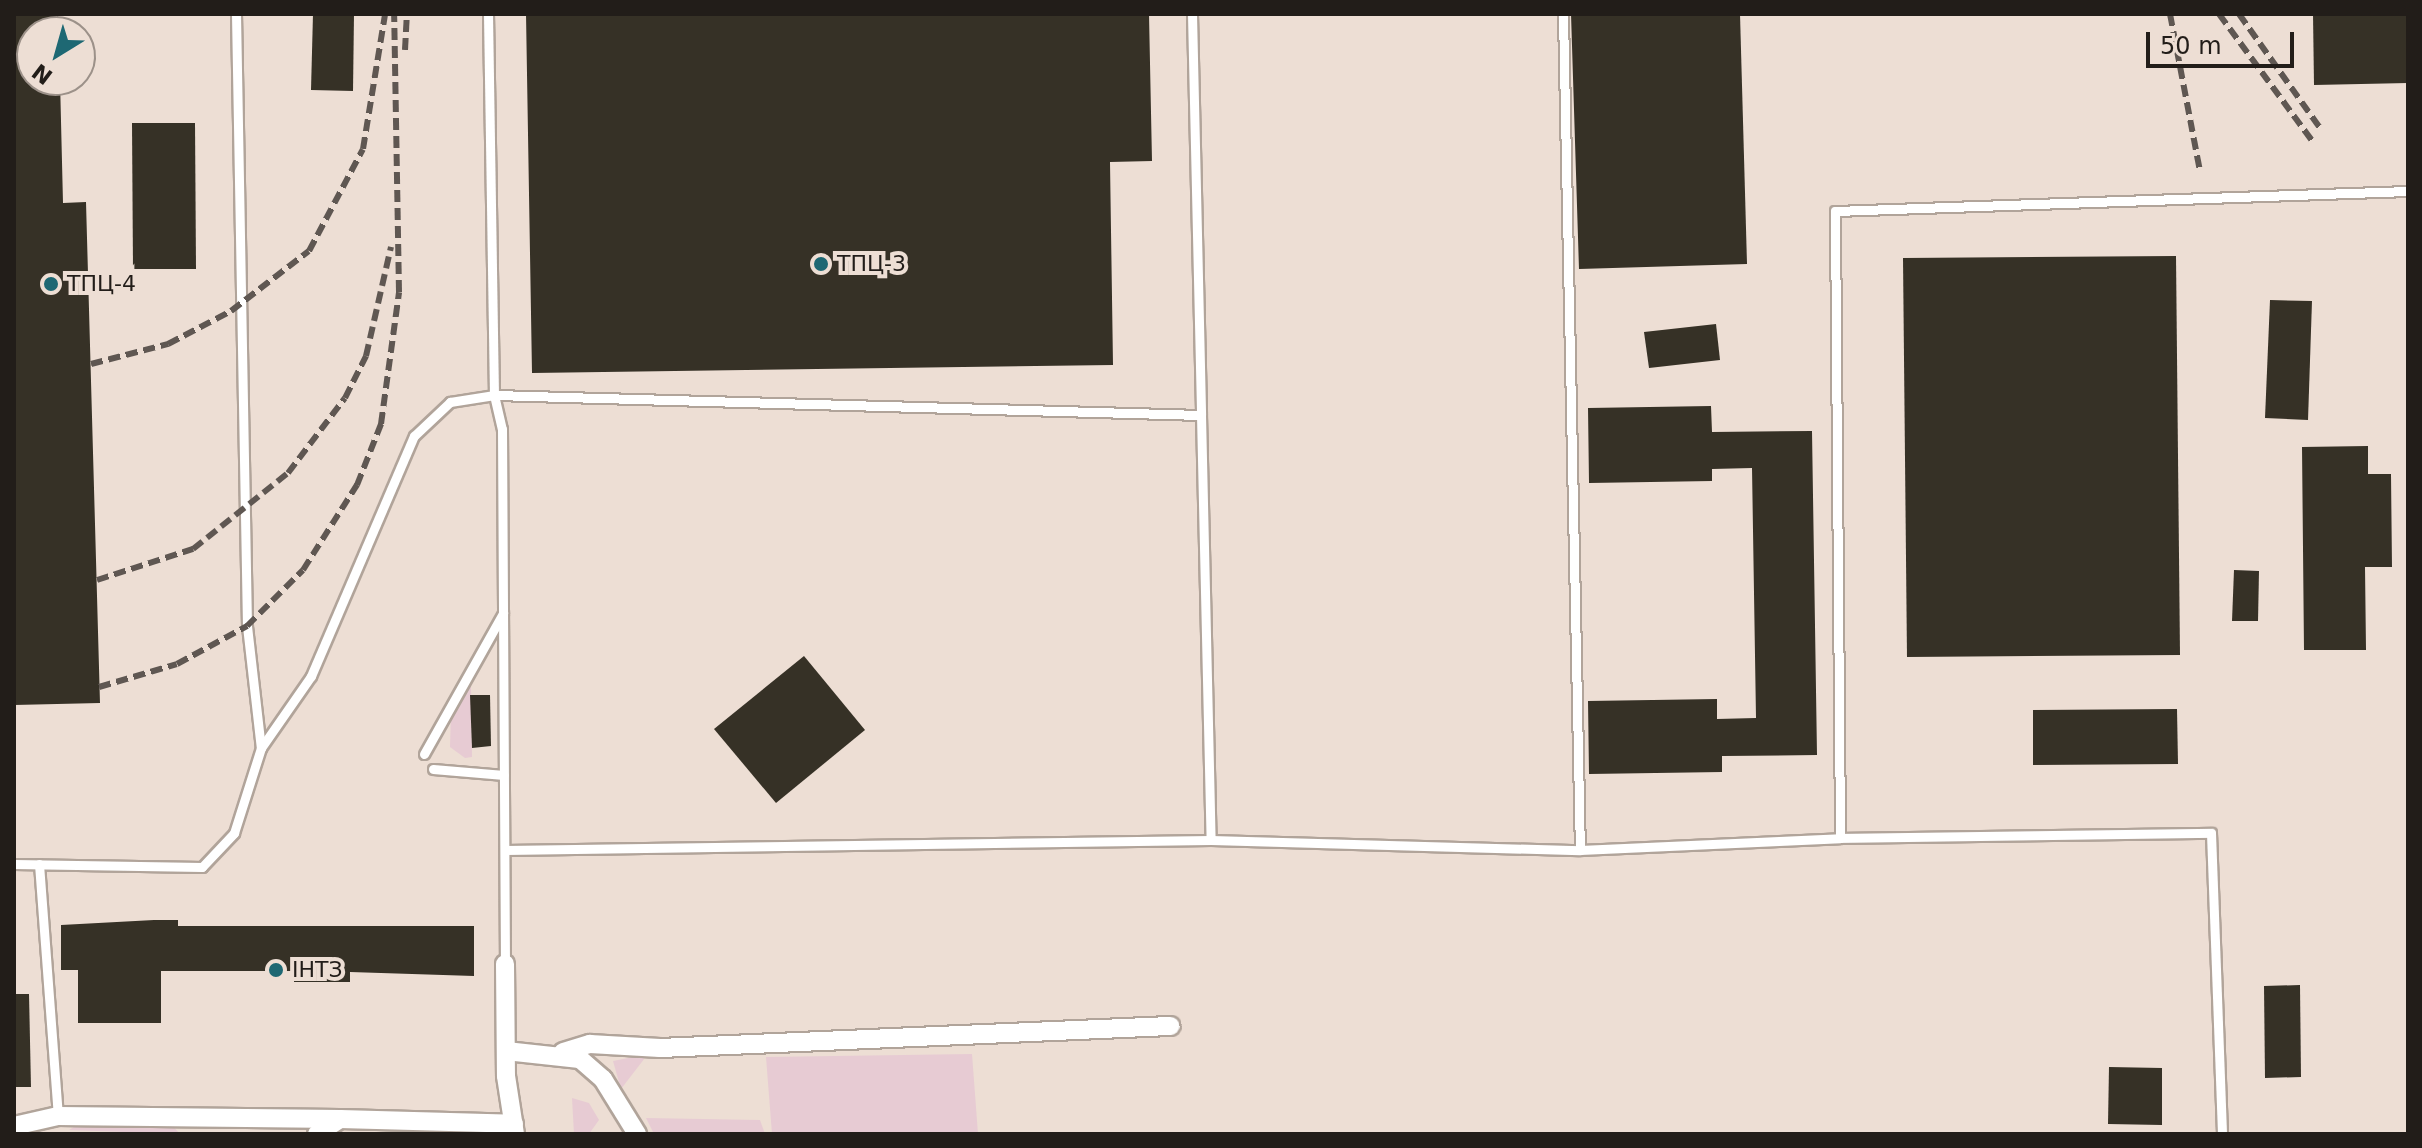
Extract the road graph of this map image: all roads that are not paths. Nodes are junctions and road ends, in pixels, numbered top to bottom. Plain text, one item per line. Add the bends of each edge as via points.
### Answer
1 (236, 14) edge
2 (488, 14) edge
3 (1192, 14) edge
4 (1563, 14) edge
5 (2408, 191) edge
6 (494, 395) junction
7 (1201, 415) junction
8 (503, 613) junction
9 (261, 748) junction
10 (424, 754) dead end
11 (433, 769) dead end
12 (504, 775) junction
13 (1840, 838) junction
14 (1211, 840) junction
15 (505, 850) junction
16 (1580, 850) junction
17 (14, 864) edge
18 (39, 864) junction
19 (505, 964) joint
20 (1171, 1026) dead end
21 (506, 1051) junction
22 (563, 1052) junction
23 (58, 1116) junction
24 (202, 1117) junction
25 (340, 1119) junction
26 (14, 1126) edge
27 (514, 1129) edge
28 (188, 1134) edge
29 (317, 1134) edge
30 (637, 1134) edge
31 (2222, 1134) edge

1 - 9 lane via 247,626
2 - 6 lane
3 - 7 lane
4 - 16 lane
5 - 13 lane via 1835,211
6 - 7 lane
6 - 8 lane via 502,429
6 - 9 lane via 450,402 414,436 311,676
7 - 14 lane
8 - 10 lane
8 - 12 lane
9 - 18 lane via 234,833 202,867
11 - 12 lane
12 - 15 lane
13 - 16 lane
13 - 31 lane via 2211,833
14 - 15 lane
14 - 16 lane
15 - 19 lane
17 - 18 lane
18 - 23 lane
19 - 21 street
20 - 22 street via 660,1048 590,1044
21 - 22 street
21 - 27 street
22 - 30 street via 603,1079
23 - 24 street
23 - 26 street
24 - 25 street
24 - 28 street
25 - 27 street
25 - 29 street

